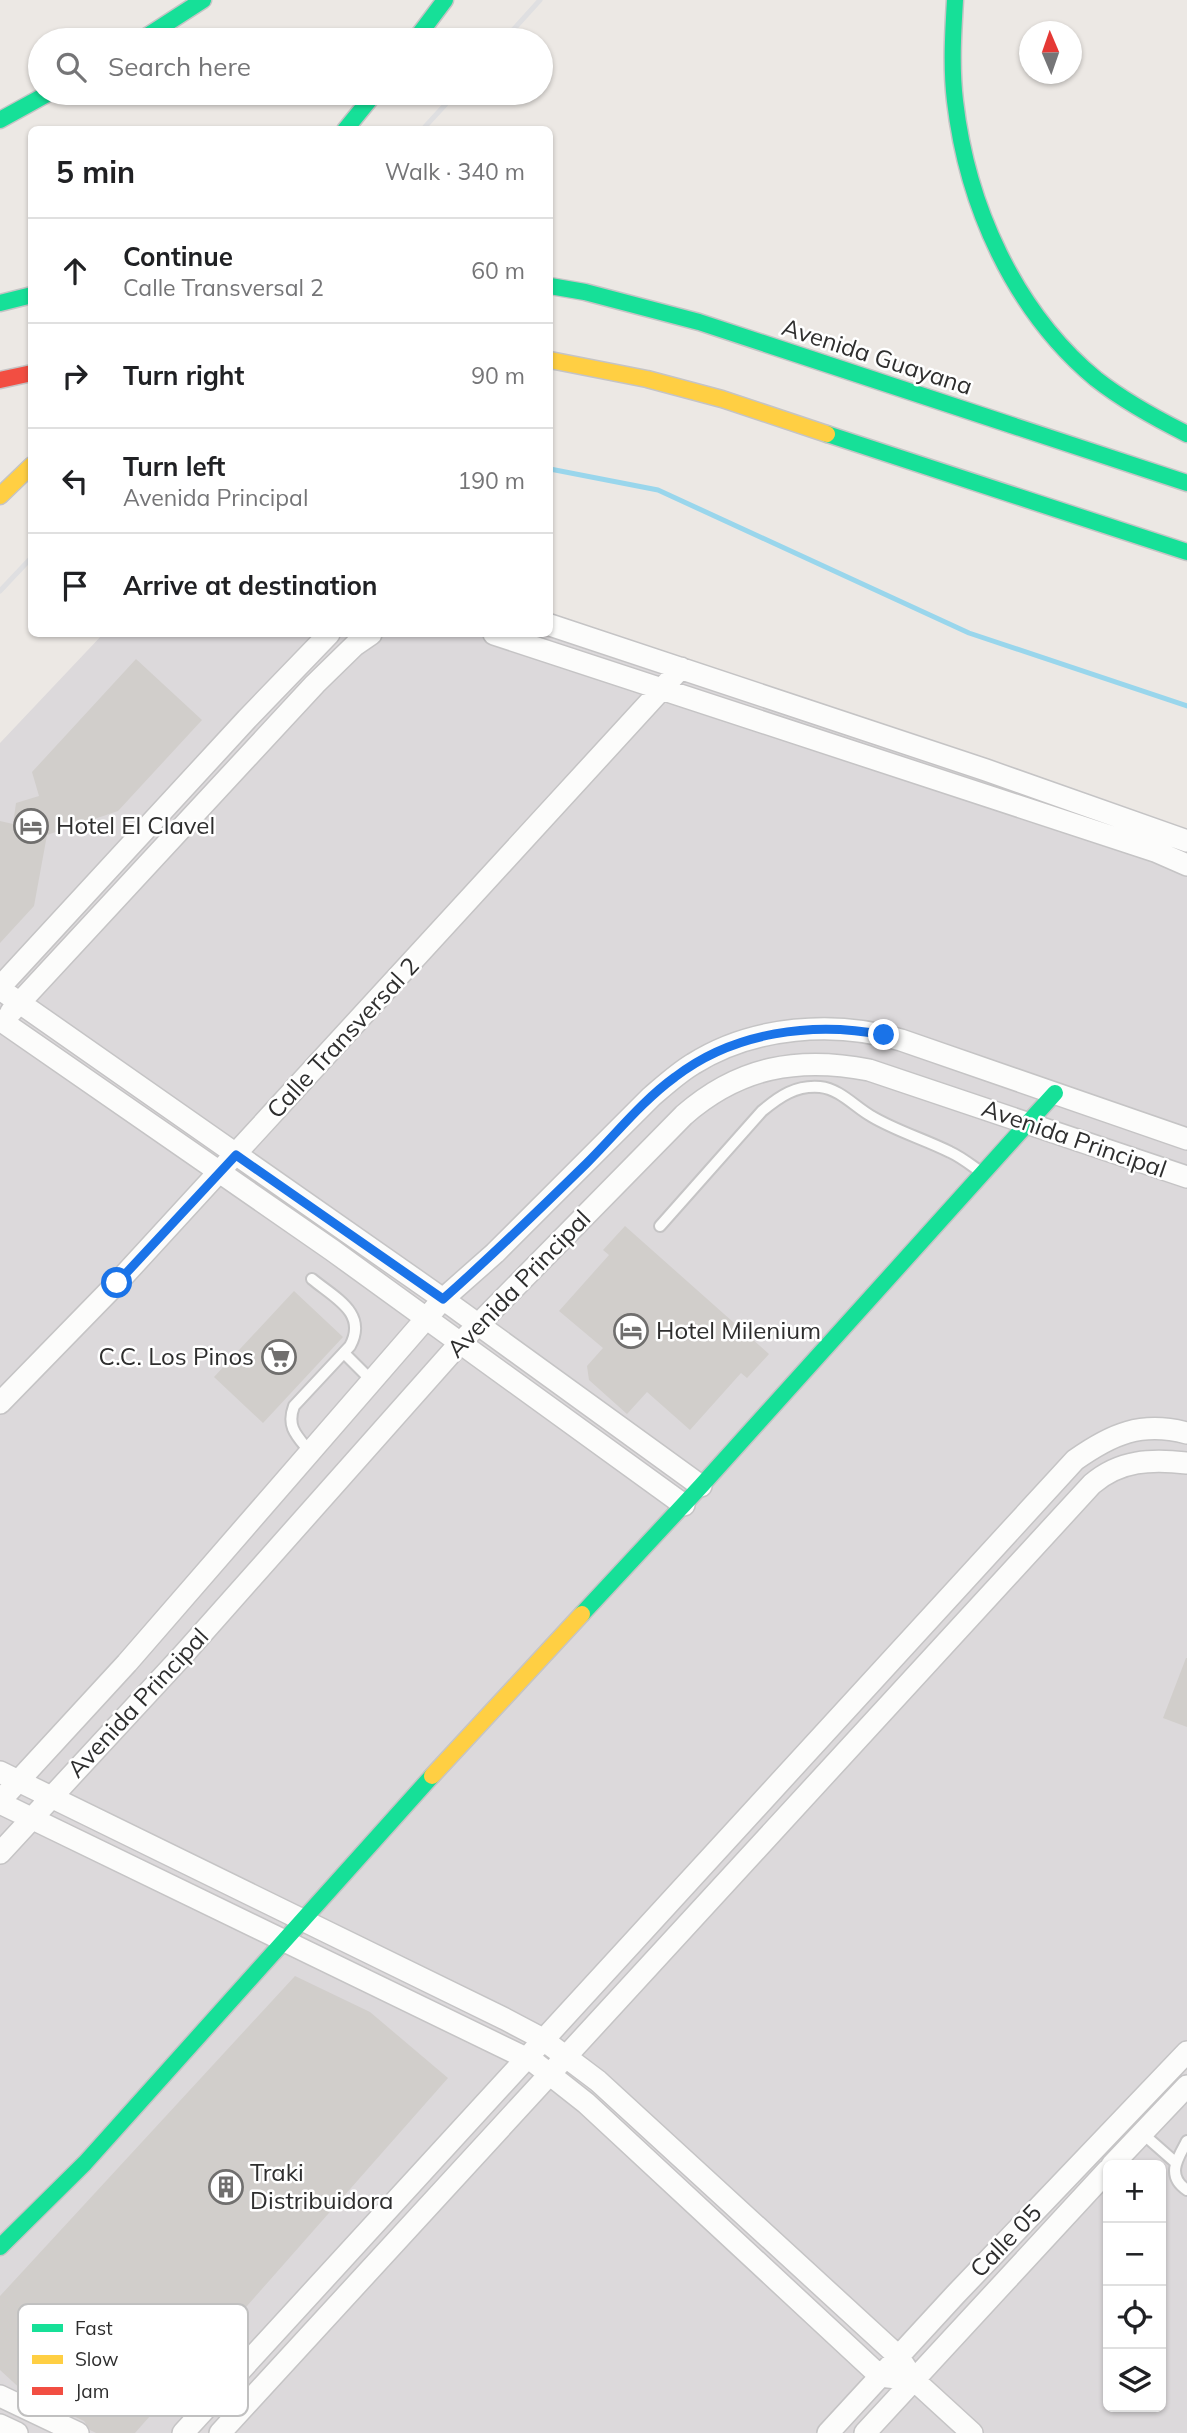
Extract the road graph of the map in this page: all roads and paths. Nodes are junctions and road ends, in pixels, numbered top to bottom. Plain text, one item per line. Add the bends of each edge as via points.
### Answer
1 (203, 0) edge
2 (445, 0) edge
3 (956, 0) edge
4 (160, 28) edge
5 (424, 28) edge
6 (28, 104) edge
7 (365, 105) edge
8 (0, 120) edge
9 (348, 126) edge
10 (553, 287) edge
11 (28, 296) edge
12 (0, 303) edge
13 (553, 361) edge
14 (28, 374) edge
15 (0, 380) edge
16 (1187, 434) edge
17 (28, 470) edge
18 (1187, 482) edge
19 (0, 496) edge
20 (1187, 552) edge
21 (553, 626) edge
22 (326, 637) edge
23 (365, 637) edge
24 (503, 637) edge
25 (681, 668) junction
26 (663, 688) junction
27 (247, 719) junction
28 (268, 736) junction
29 (1187, 841) edge
30 (1187, 865) edge
31 (101, 877) junction
32 (121, 893) junction
33 (0, 988) edge
34 (20, 1002) junction
35 (1, 1022) edge
36 (1055, 1093) junction
37 (1029, 1124) junction
38 (1187, 1139) edge
39 (236, 1155) junction
40 (220, 1172) junction
41 (984, 1173) junction
42 (1187, 1177) edge
43 (660, 1226) dead end
44 (312, 1279) dead end
45 (443, 1299) junction
46 (428, 1318) junction
47 (478, 1324) junction
48 (460, 1343) junction
49 (344, 1353) junction
50 (372, 1381) junction
51 (0, 1403) edge
52 (1187, 1433) edge
53 (310, 1452) junction
54 (1187, 1464) edge
55 (701, 1486) junction
56 (684, 1505) junction
57 (1000, 1542) junction
58 (1020, 1562) junction
59 (909, 1642) junction
60 (931, 1660) junction
61 (9, 1776) edge
62 (51, 1797) junction
63 (0, 1802) edge
64 (32, 1818) junction
65 (0, 1853) edge
66 (302, 1920) junction
67 (284, 1941) junction
68 (545, 2040) junction
69 (1187, 2052) edge
70 (567, 2056) junction
71 (528, 2059) junction
72 (551, 2073) junction
73 (1187, 2086) edge
74 (1142, 2133) junction
75 (1187, 2141) edge
76 (1117, 2160) edge
77 (1175, 2162) junction
78 (1103, 2175) edge
79 (1187, 2190) edge
80 (0, 2247) edge
81 (898, 2356) junction
82 (248, 2363) edge
83 (880, 2376) junction
84 (914, 2380) junction
85 (0, 2396) edge
86 (248, 2403) edge
87 (18, 2405) edge
88 (42, 2416) edge
89 (199, 2416) edge
90 (236, 2416) edge
91 (0, 2425) edge
92 (17, 2433) edge
93 (78, 2433) edge
94 (183, 2433) edge
95 (220, 2433) edge
96 (828, 2433) edge
97 (866, 2433) edge
98 (972, 2433) edge

1 - 4 main road
2 - 5 main road
3 - 16 main road via 952,60 960,139 986,224 1004,262 1049,331 1084,368 1118,396
6 - 8 main road
7 - 9 main road
10 - 18 main road, Avenida Guayana via 699,322
11 - 12 main road
13 - 20 main road via 722,399
14 - 15 main road
17 - 19 main road
21 - 25 street
22 - 27 street
23 - 28 street
24 - 26 street
25 - 26 street, Calle Transversal 2
25 - 29 street
26 - 30 street
26 - 39 street, Calle Transversal 2
27 - 28 street
27 - 31 street
28 - 32 street
31 - 32 street
31 - 33 street
32 - 34 street
33 - 34 street
34 - 35 street
34 - 39 street
35 - 40 street
36 - 37 main road
36 - 38 street, Avenida Principal
36 - 45 street, Avenida Principal via 866,1031 788,1031 741,1042 674,1077
37 - 41 main road
37 - 42 street, Avenida Principal
37 - 47 street, Avenida Principal via 844,1065 782,1066 740,1077 719,1087 684,1115
39 - 40 street, Calle Transversal 2
39 - 45 street
40 - 46 street
40 - 51 street, Calle Transversal 2
41 - 43 lane via 951,1152 897,1130 836,1092 821,1087 798,1089 781,1095 762,1111
41 - 55 main road
44 - 49 lane via 352,1313 356,1335
45 - 46 street, Avenida Principal
45 - 47 street
46 - 48 street
46 - 50 street, Avenida Principal
47 - 48 street, Avenida Principal
47 - 55 street
48 - 56 street
48 - 62 street, Avenida Principal
49 - 50 lane
49 - 53 lane via 290,1415 295,1434
50 - 53 street, Avenida Principal
52 - 57 street via 1141,1429 1104,1441 1075,1460
53 - 61 street, Avenida Principal via 127,1663
54 - 58 street via 1144,1461 1113,1469 1092,1484
55 - 56 main road
56 - 66 main road
57 - 58 street
57 - 59 street
58 - 60 street
59 - 60 street
59 - 68 street
60 - 70 street
61 - 62 street
61 - 63 street, Avenida Principal
62 - 64 street, Avenida Principal
62 - 66 street
63 - 64 street
64 - 65 street, Avenida Principal
64 - 67 street
66 - 67 main road
66 - 68 street
67 - 71 street
67 - 80 main road via 85,2163
68 - 70 street
68 - 71 street
69 - 81 street, Calle 05
70 - 72 street
70 - 81 street
71 - 72 street
71 - 82 street
72 - 83 street
72 - 86 street
73 - 74 street
74 - 76 street
74 - 77 lane
75 - 77 lane
77 - 79 lane via 1175,2179
78 - 84 street, Calle 05
81 - 83 street, Calle 05
81 - 84 street
83 - 84 street
83 - 96 street, Calle 05
84 - 97 street, Calle 05
84 - 98 street
85 - 87 street
88 - 93 street
89 - 94 street
90 - 95 street
91 - 92 street

